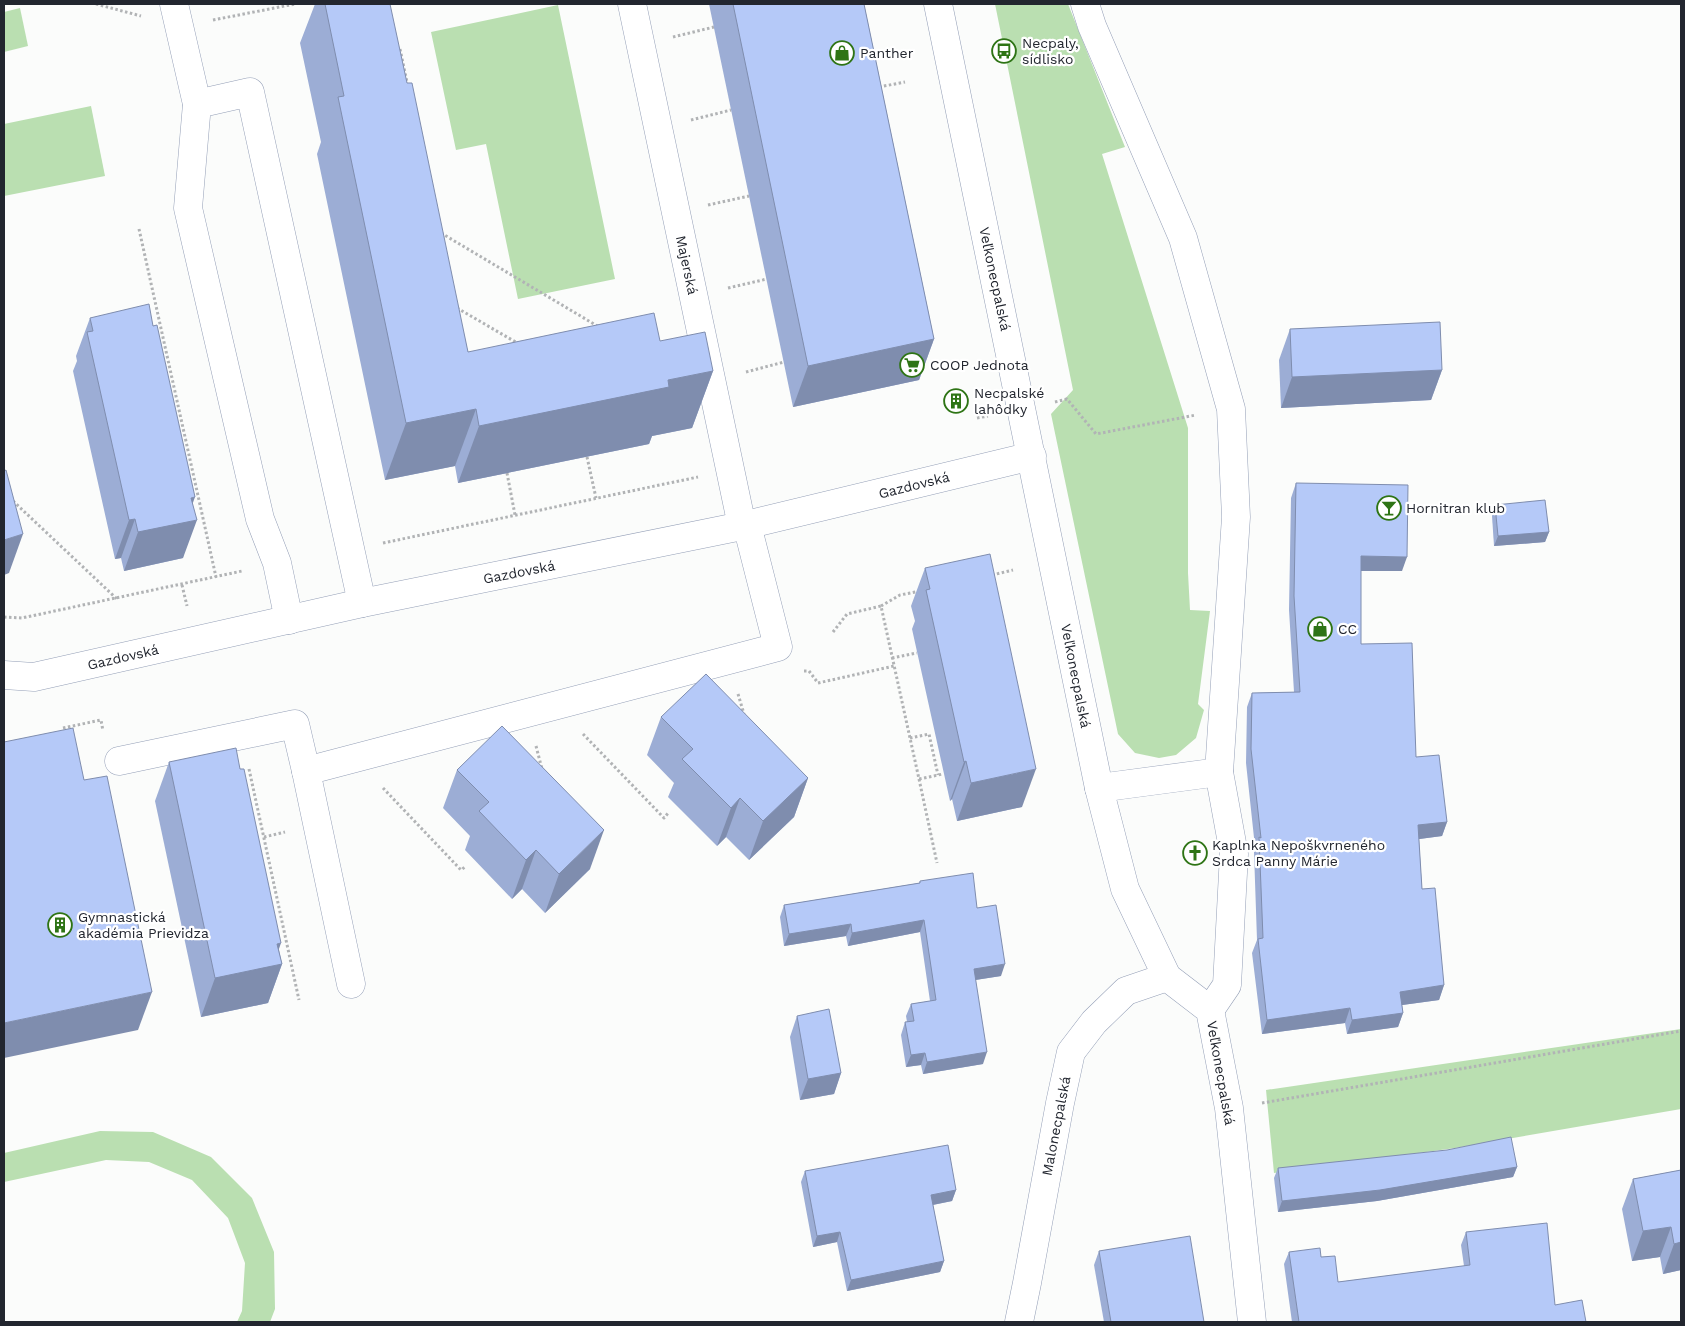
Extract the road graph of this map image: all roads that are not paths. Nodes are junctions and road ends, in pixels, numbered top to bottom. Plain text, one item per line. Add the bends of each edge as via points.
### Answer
1 (174, 4) edge
2 (632, 4) edge
3 (938, 4) edge
4 (1084, 4) edge
5 (197, 104) junction
6 (1032, 456) junction
7 (745, 526) junction
8 (362, 603) junction
9 (289, 620) junction
10 (4, 675) edge
11 (112, 751) road end
12 (306, 771) junction
13 (1219, 772) junction
14 (1099, 788) junction
15 (1167, 977) junction
16 (351, 984) dead end
17 (1210, 1010) junction
18 (1019, 1322) edge
19 (1252, 1322) edge

1 - 5 street
2 - 7 street, Majerská
3 - 6 street, Veľkonecpalská
4 - 13 street via 1183,238 1231,409 1236,517
5 - 8 street via 250,92
5 - 9 street via 188,208 260,519 277,563
6 - 7 street, Gazdovská
6 - 14 street, Veľkonecpalská
7 - 8 street, Gazdovská
7 - 12 street, Majerská via 778,647
8 - 9 street, Gazdovská
9 - 10 street, Gazdovská via 34,677
11 - 12 street via 295,724
12 - 16 street
13 - 14 street
13 - 17 street via 1234,854 1227,985
14 - 15 street, Veľkonecpalská via 1125,889
15 - 17 street, Veľkonecpalská
15 - 18 street, Malonecpalská via 1126,992 1094,1022 1072,1052
17 - 19 street, Veľkonecpalská via 1228,1098

